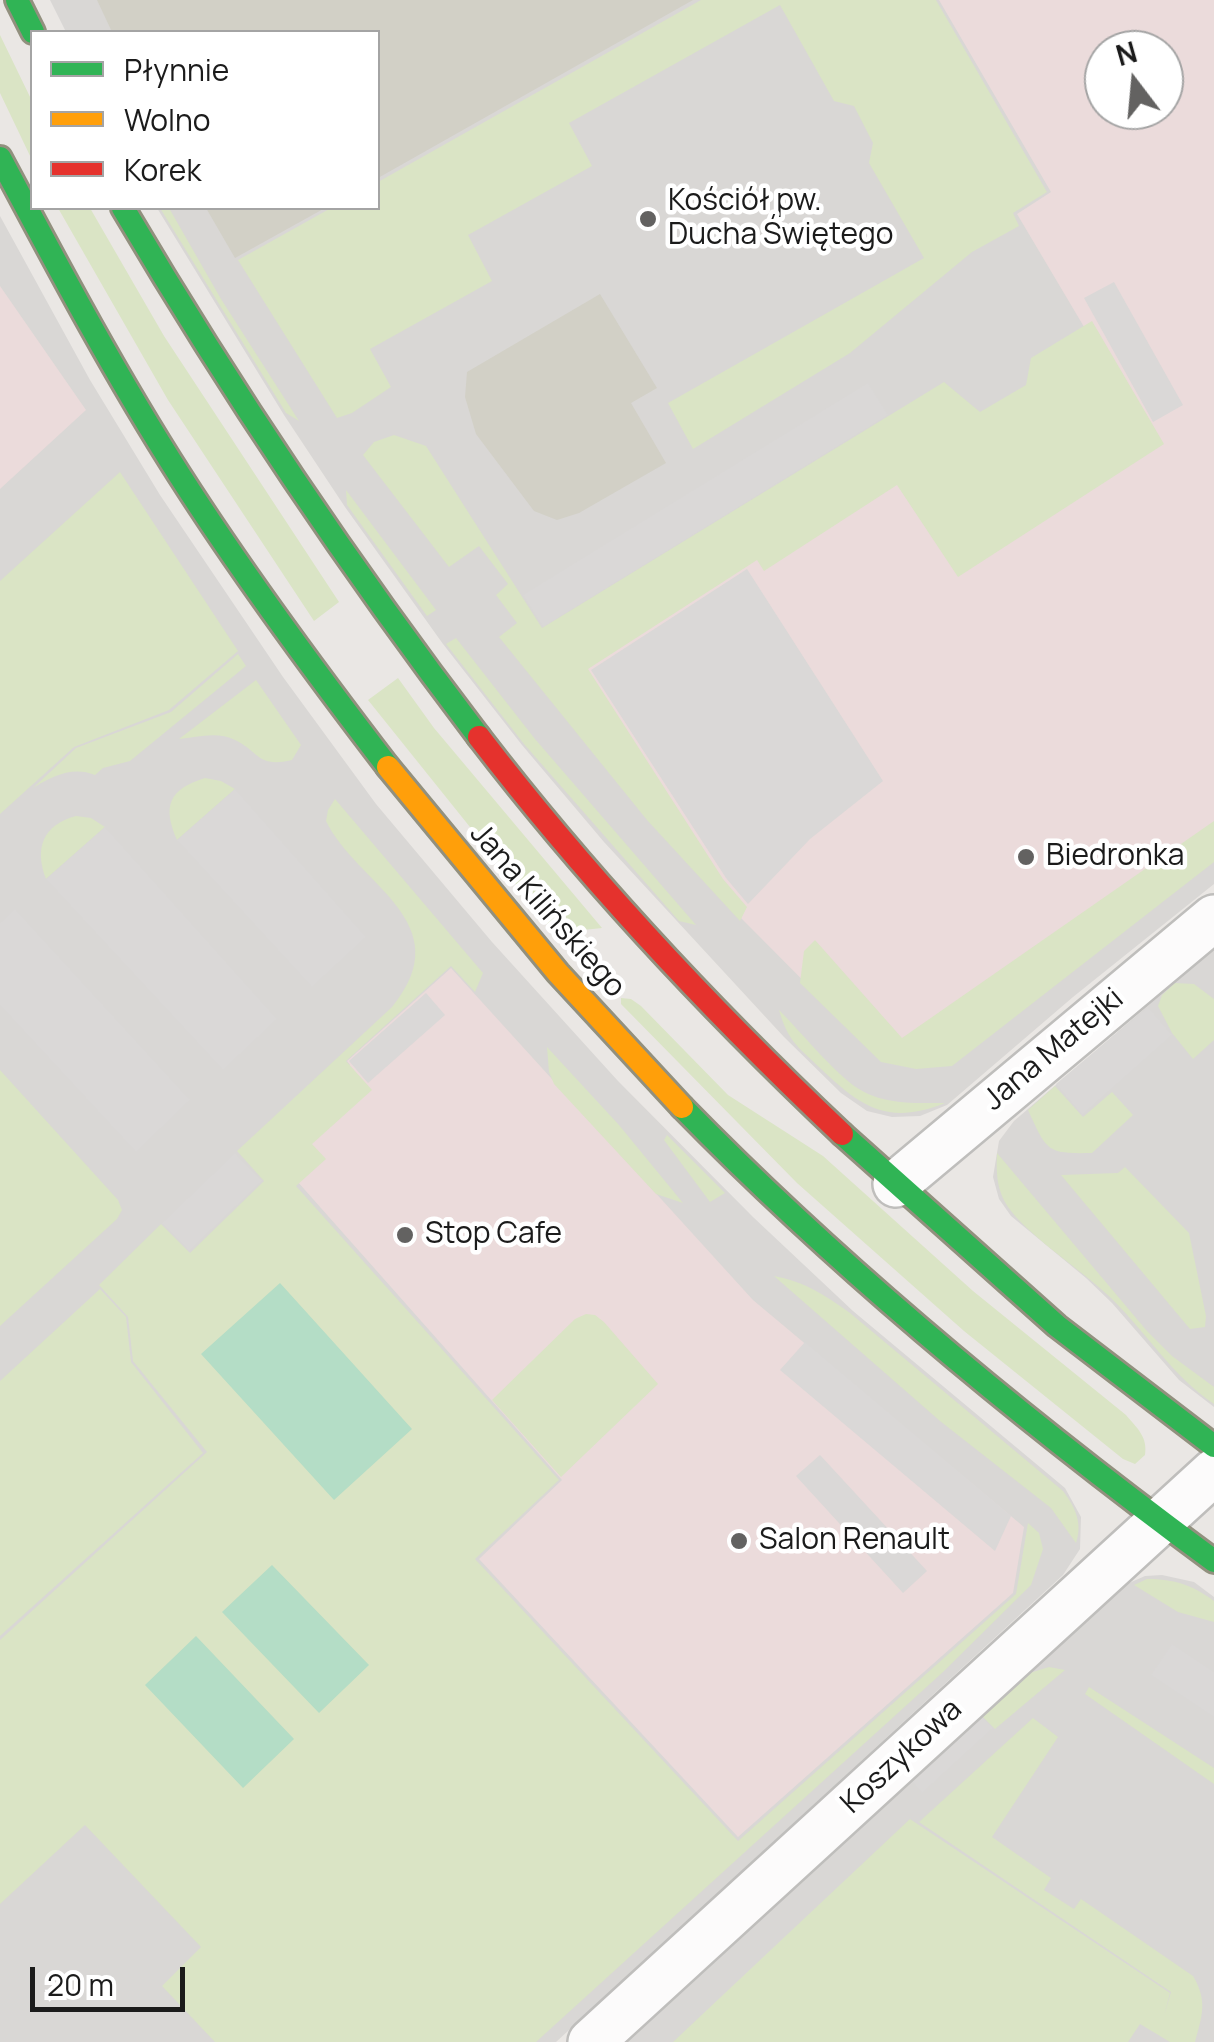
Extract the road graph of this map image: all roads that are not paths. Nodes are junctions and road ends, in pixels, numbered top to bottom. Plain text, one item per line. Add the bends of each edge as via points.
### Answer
1 (17, 0) edge
2 (31, 30) edge
3 (0, 158) edge
4 (124, 210) edge
5 (1214, 918) edge
6 (896, 1184) junction
7 (1214, 1446) edge
8 (1214, 1472) edge
9 (1159, 1521) junction
10 (1214, 1561) edge
11 (592, 2042) edge

1 - 2 street
3 - 9 street, Jana Kilińskiego via 112,363 205,513 362,736 470,871 682,1107 800,1224 1006,1401
4 - 6 street, Jana Kilińskiego via 289,472 456,708 709,1001
5 - 6 street, Jana Matejki
6 - 7 street, Jana Kilińskiego via 1039,1312
8 - 9 street, Koszykowa
9 - 10 street, Jana Kilińskiego
9 - 11 street, Koszykowa

